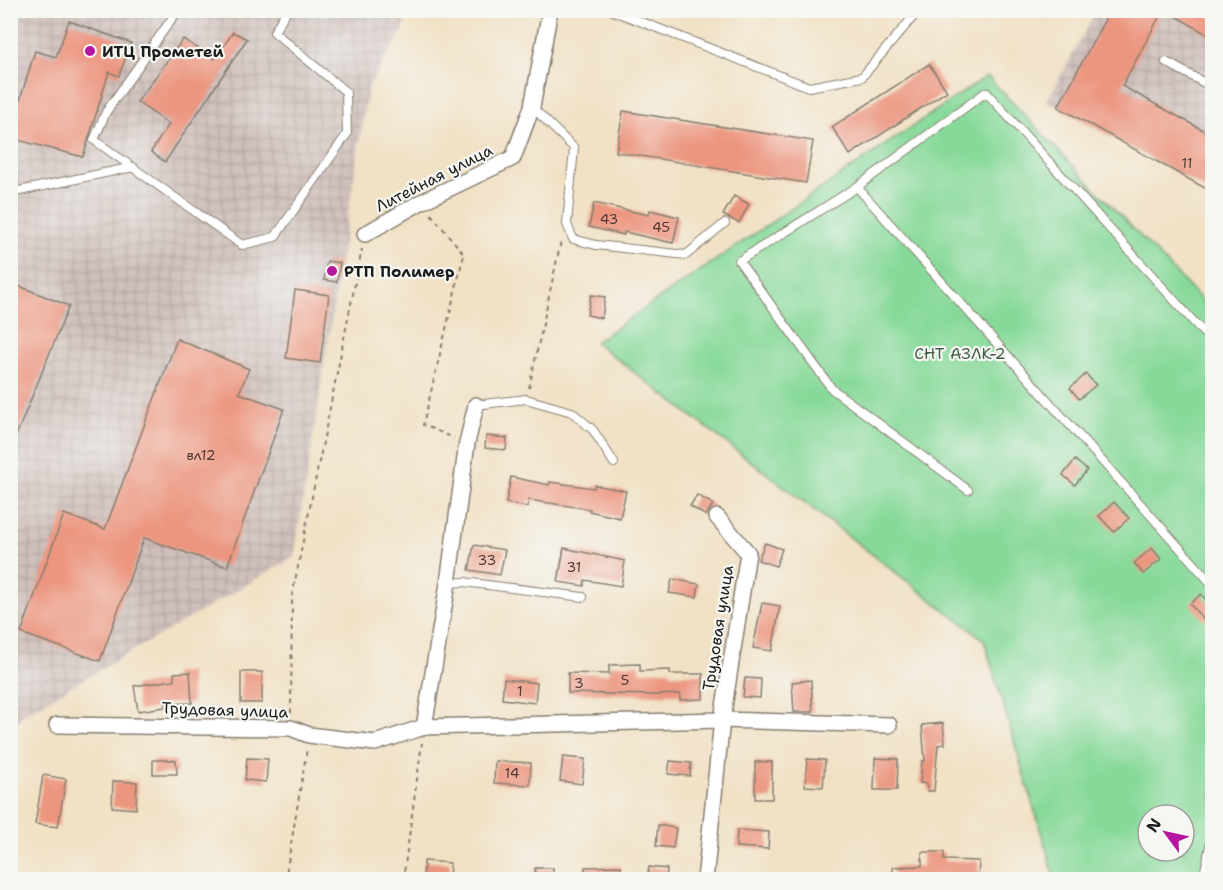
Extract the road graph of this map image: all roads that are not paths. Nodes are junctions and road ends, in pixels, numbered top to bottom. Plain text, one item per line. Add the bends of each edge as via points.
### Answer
1 (178, 10) edge
2 (287, 10) edge
3 (550, 10) edge
4 (611, 10) edge
5 (919, 10) edge
6 (1166, 62) dead end
7 (1212, 87) edge
8 (532, 107) junction
9 (133, 167) junction
10 (857, 187) junction
11 (10, 193) edge
12 (724, 223) dead end
13 (365, 234) road end
14 (1212, 342) edge
15 (476, 405) joint
16 (614, 463) dead end
17 (968, 490) dead end
18 (717, 517) dead end
19 (448, 583) junction
20 (1212, 584) edge
21 (583, 597) dead end
22 (722, 720) junction
23 (57, 725) dead end
24 (889, 725) dead end
25 (424, 727) junction
26 (1212, 836) edge
27 (705, 879) edge
28 (1203, 879) edge

1 - 9 lane via 106,112 94,140
2 - 9 lane via 274,32 346,92 347,134 275,237 242,245
3 - 8 street, Литейная улица
4 - 5 lane via 810,87 862,77
6 - 7 lane
8 - 12 lane via 574,148 567,224 573,239 686,255
8 - 13 street, Литейная улица via 513,158
9 - 11 lane
10 - 14 lane via 986,92
10 - 17 lane via 739,261 832,389
10 - 20 lane
15 - 16 lane via 526,399 572,412 593,430
15 - 19 street
18 - 22 street, Трудовая улица via 748,553
19 - 21 lane
19 - 25 street
22 - 24 street, Трудовая улица
22 - 25 street, Трудовая улица
22 - 27 street
23 - 25 street, Трудовая улица via 291,728 309,735 375,743
26 - 28 lane

